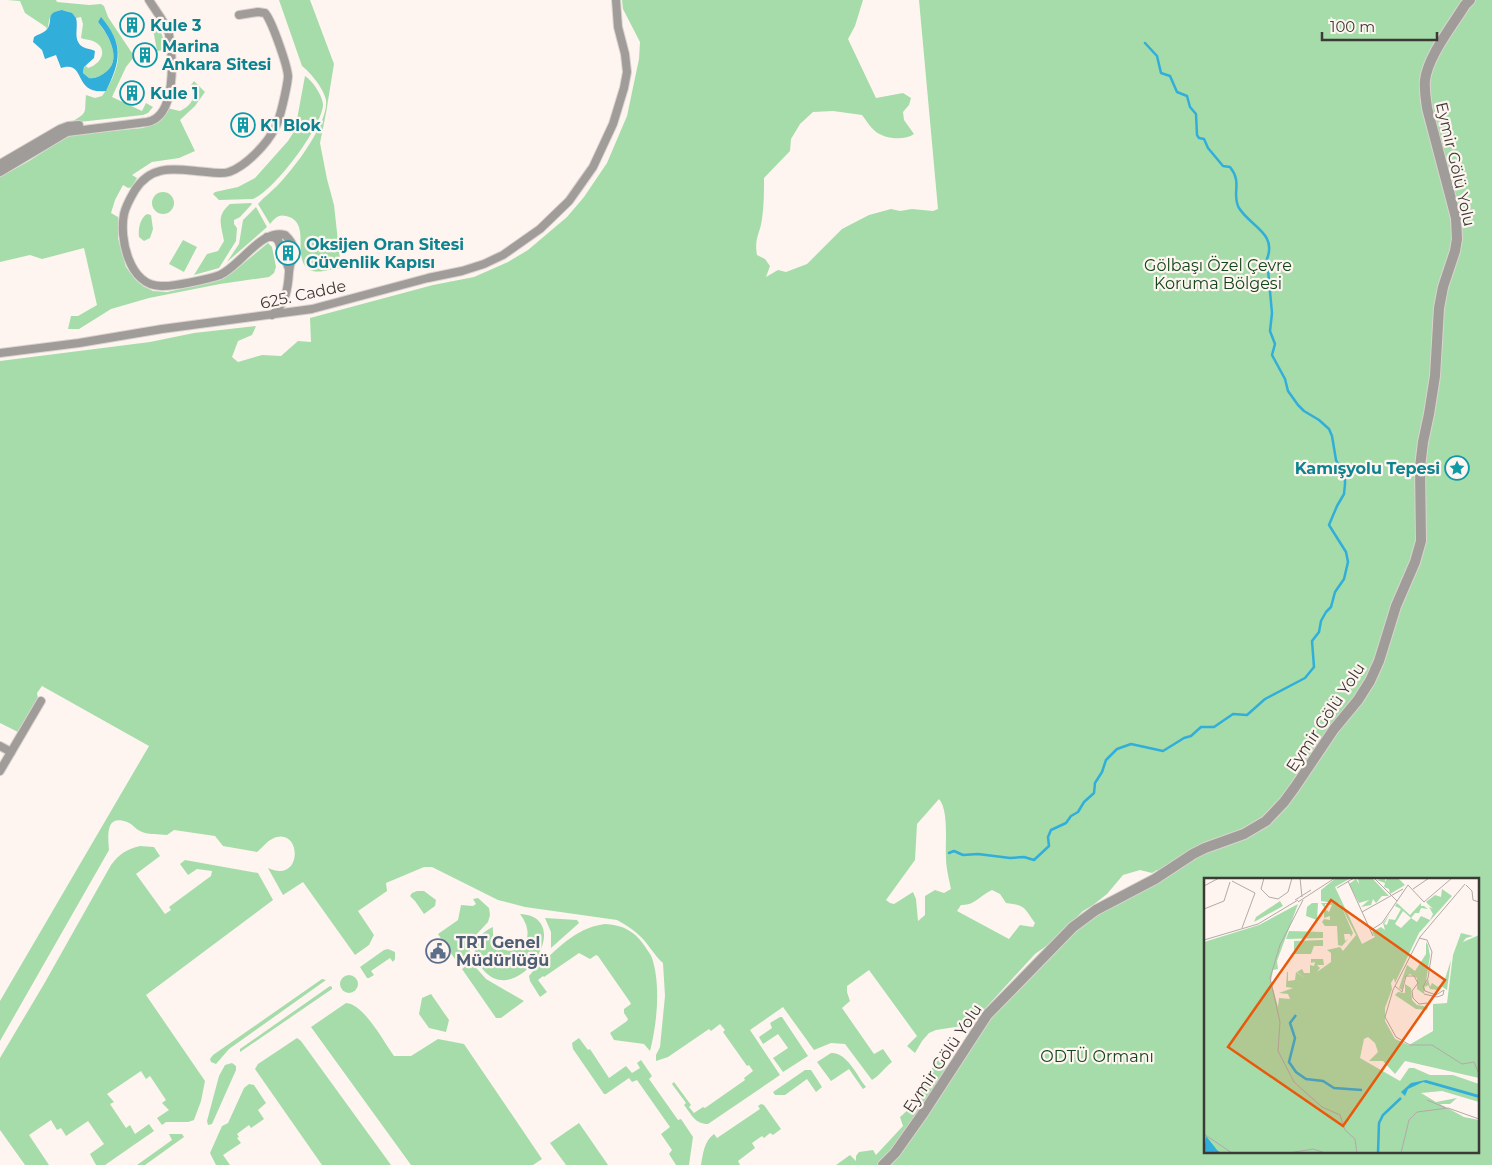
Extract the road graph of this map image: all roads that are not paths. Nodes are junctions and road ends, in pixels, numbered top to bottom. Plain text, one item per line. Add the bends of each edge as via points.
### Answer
1 (149, 0) edge
2 (616, 0) edge
3 (1470, 0) edge
4 (239, 15) dead end
5 (172, 82) junction
6 (0, 164) edge
7 (0, 172) edge
8 (266, 238) junction
9 (289, 269) junction
10 (272, 315) junction
11 (0, 353) edge
12 (41, 701) dead end
13 (0, 746) edge
14 (11, 752) junction
15 (0, 771) edge
16 (884, 1165) edge

1 - 5 street via 168,32
2 - 10 street, 625. Cadde via 627,72 619,107 592,167 556,215 504,255 484,264 312,309
3 - 16 street, Eymir Gölü Yolu via 1434,57 1425,79 1427,108 1456,218 1457,239 1439,308 1435,376 1421,458 1421,541 1396,606 1380,661 1370,681 1284,802 1266,821 1244,834 1193,854 1096,910 1073,927 987,1015 924,1112
4 - 8 street via 265,13 286,67 288,78 275,129 242,166 229,172 166,170 147,176 127,204 123,234 136,273 149,284 160,286 220,274
5 - 6 street via 151,117 65,127
5 - 7 street via 171,92 156,120 67,132
8 - 9 street via 278,240
8 - 9 street via 275,234 285,235 292,244 294,252
9 - 10 street via 286,295
10 - 11 street, 625. Cadde
12 - 14 street
13 - 14 street
14 - 15 street

